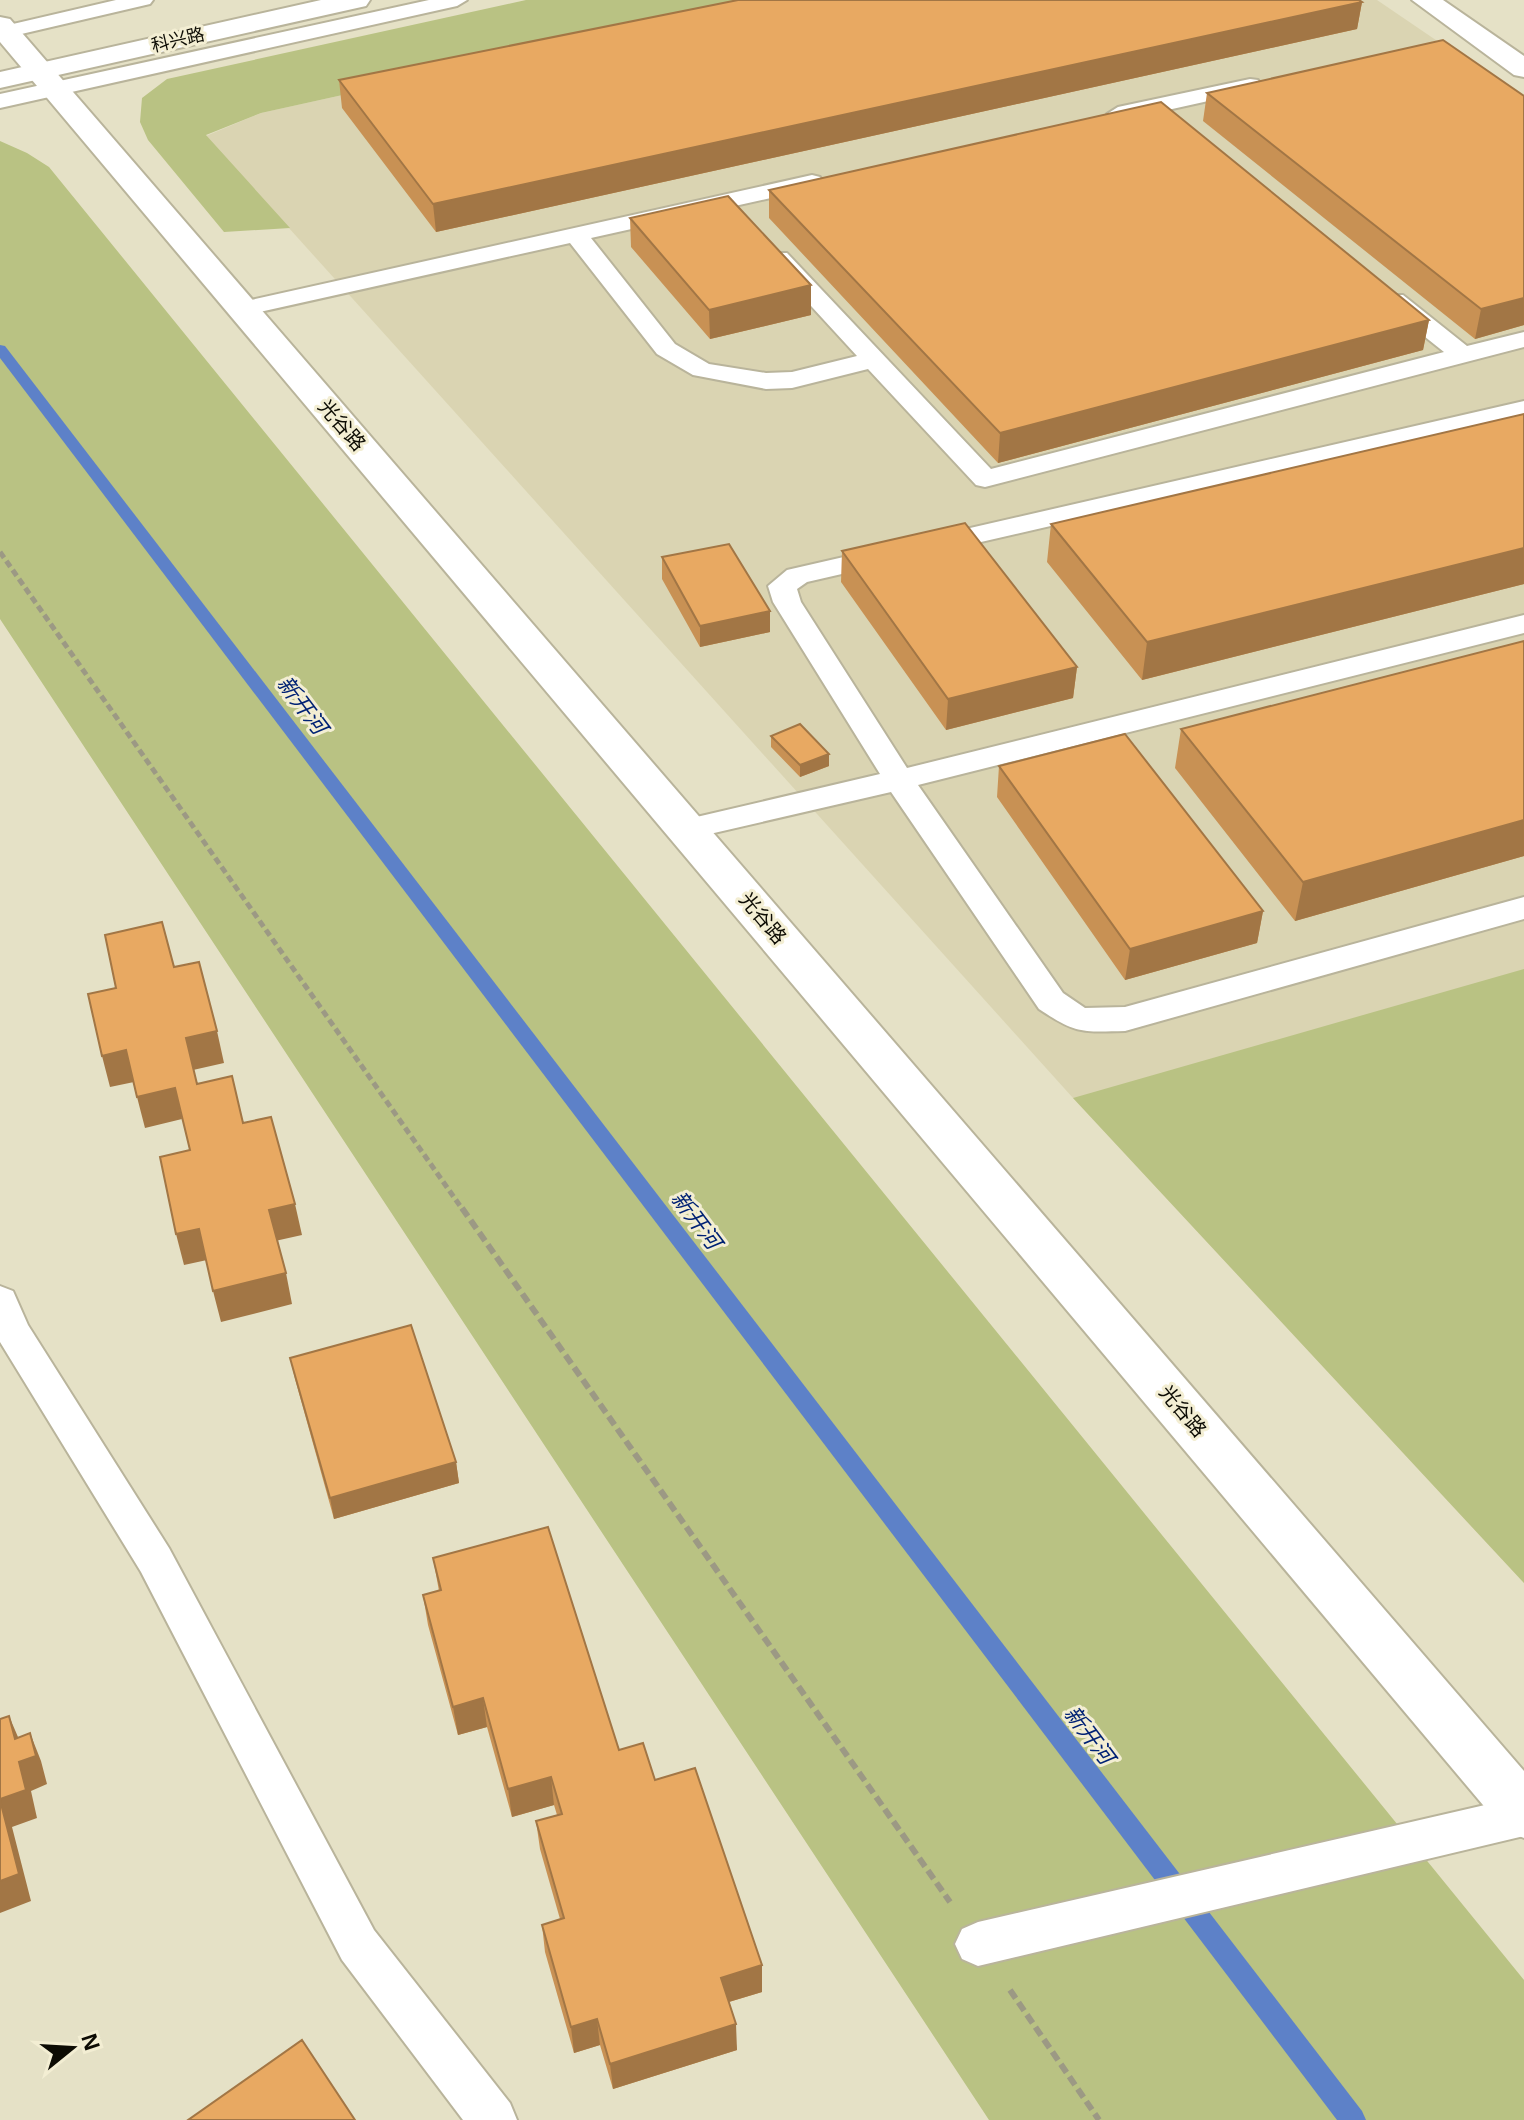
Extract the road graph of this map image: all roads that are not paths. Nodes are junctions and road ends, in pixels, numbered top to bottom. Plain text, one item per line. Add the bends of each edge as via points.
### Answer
1 (143, 0) edge
2 (243, 0) edge
3 (357, 0) edge
4 (457, 0) edge
5 (1425, 0) edge
6 (15, 54) edge
7 (1524, 69) edge
8 (1273, 80) edge
9 (0, 101) edge
10 (1154, 106) junction
11 (1093, 120) edge
12 (1178, 126) edge
13 (833, 178) edge
14 (726, 201) junction
15 (576, 235) junction
16 (1376, 286) edge
17 (242, 309) junction
18 (1524, 339) edge
19 (1463, 355) junction
20 (873, 360) junction
21 (1524, 409) edge
22 (1524, 624) edge
23 (899, 780) junction
24 (688, 829) junction
25 (1524, 908) edge
26 (0, 1301) edge
27 (1524, 1814) edge
28 (978, 1944) road end
29 (493, 2120) edge

1 - 6 lane
2 - 6 street, 科兴路
3 - 6 street, 科兴路
4 - 6 lane
5 - 7 street
6 - 9 lane
6 - 17 street, 光谷路
8 - 10 lane
10 - 11 lane
10 - 12 lane
13 - 14 lane
14 - 15 lane
14 - 20 lane
15 - 17 lane
15 - 20 lane via 666,349 702,370 792,380
16 - 19 lane
17 - 24 street, 光谷路
18 - 19 lane
19 - 20 lane via 985,479
21 - 23 lane via 797,576 782,586 787,602
22 - 23 lane
23 - 24 lane
23 - 25 lane via 1051,1001 1079,1020 1125,1019
24 - 27 street, 光谷路
26 - 29 lane via 12,1330 155,1560 358,1945
27 - 28 lane

